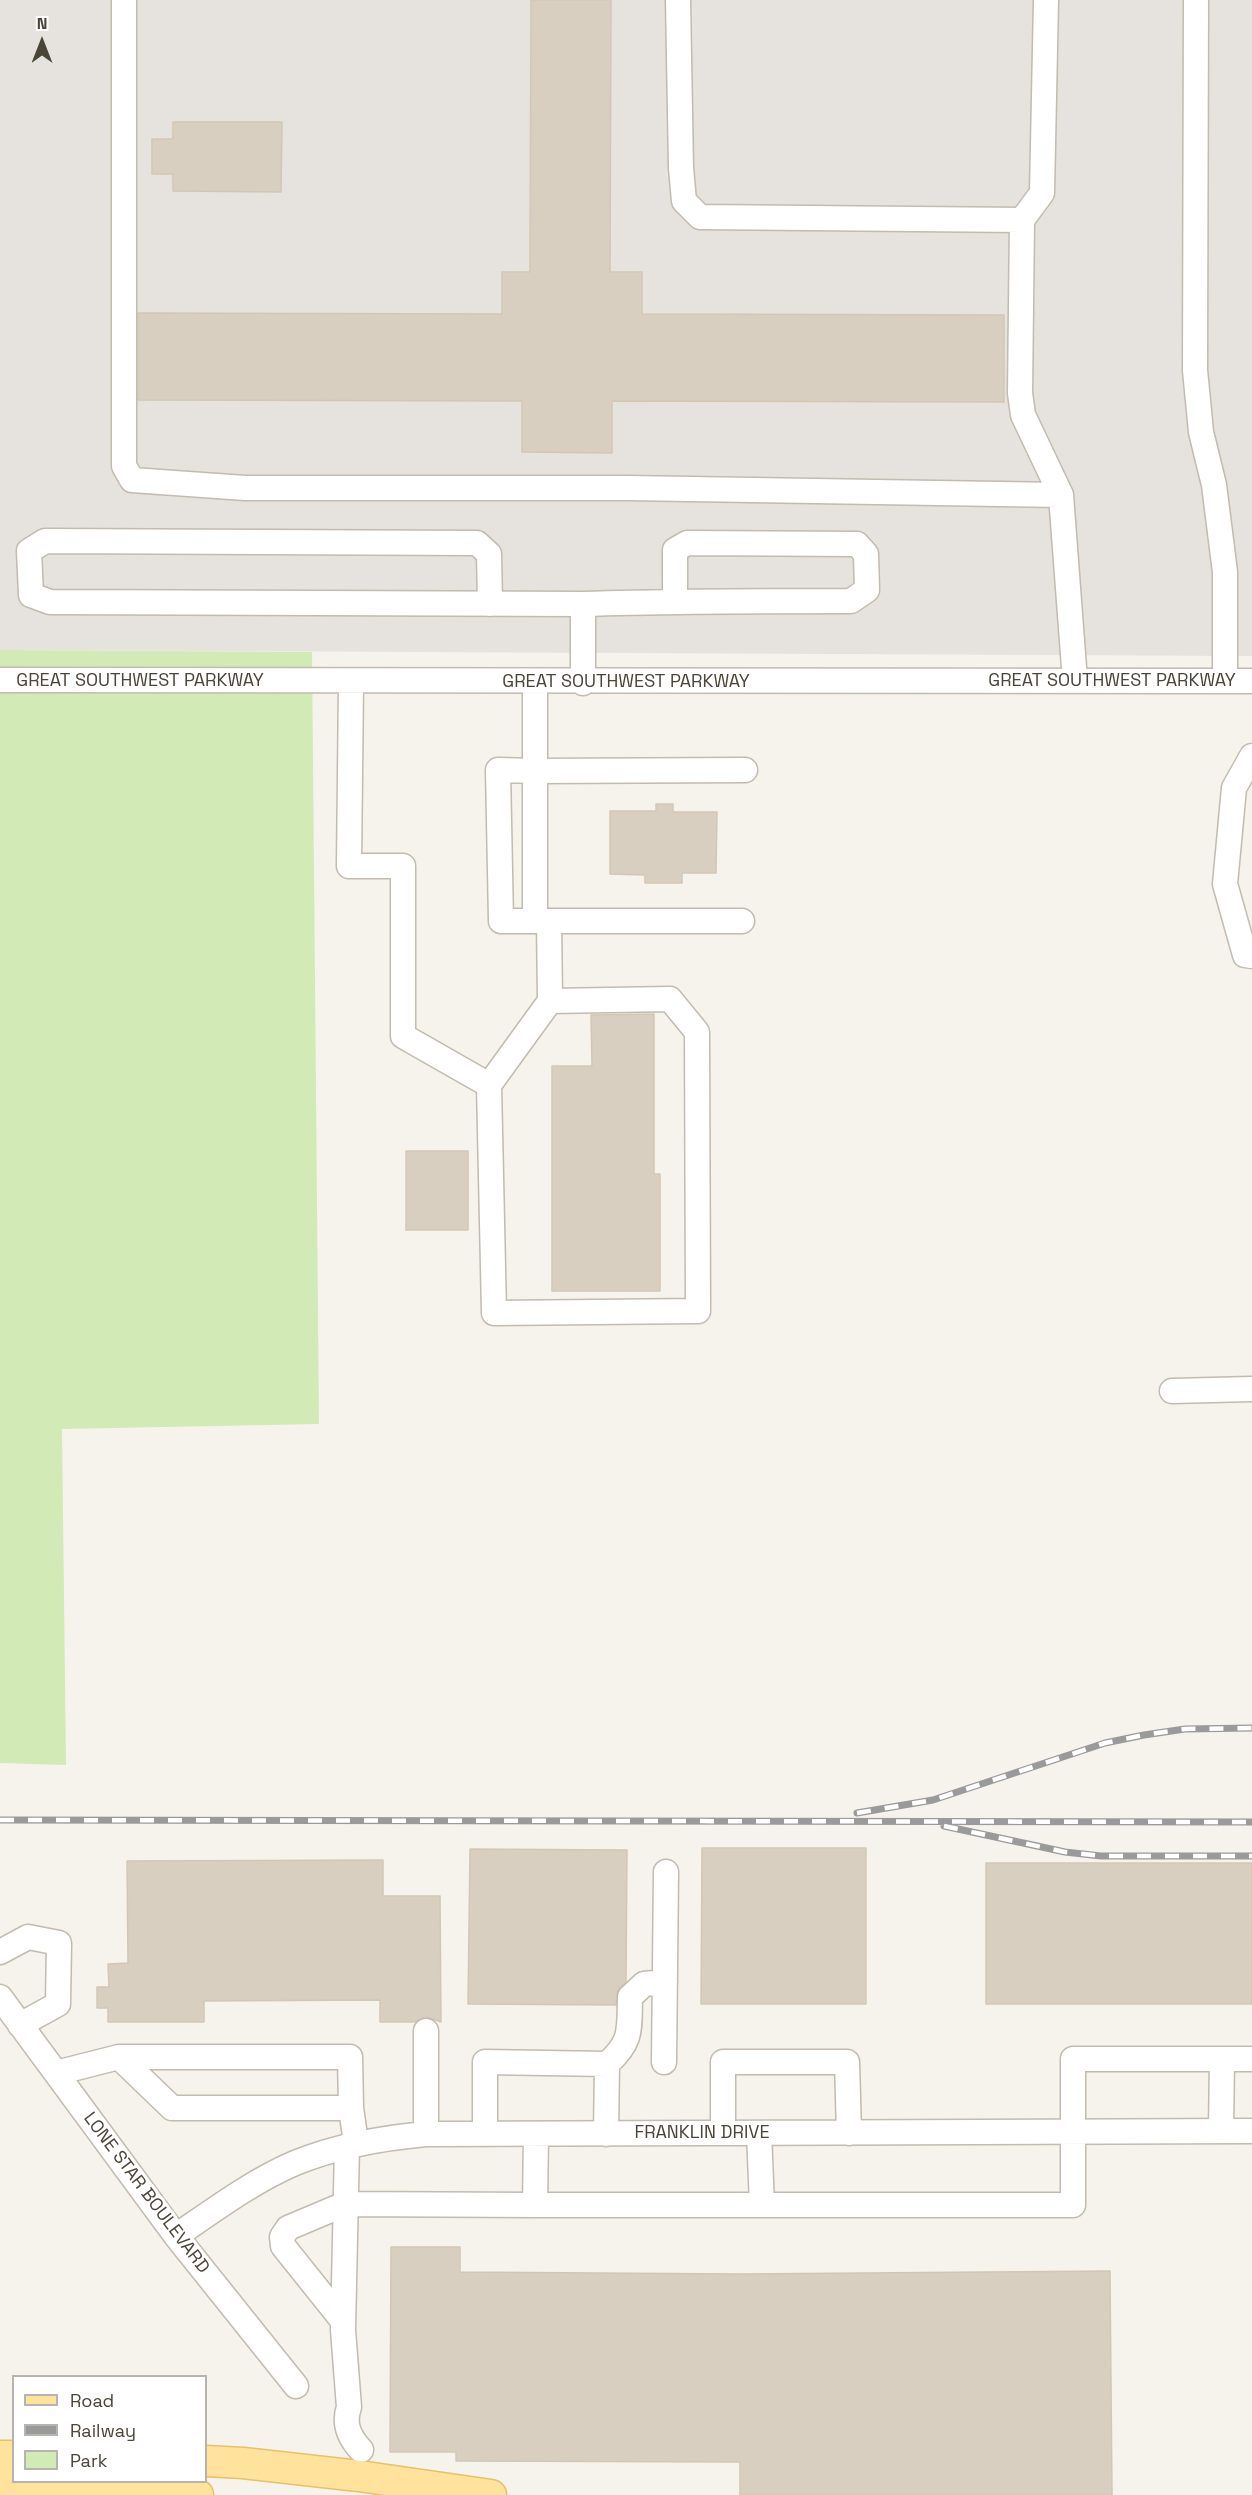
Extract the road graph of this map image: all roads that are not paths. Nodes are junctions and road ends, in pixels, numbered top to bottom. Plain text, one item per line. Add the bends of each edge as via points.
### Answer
1 (124, 0) edge
2 (678, 0) edge
3 (1046, 0) edge
4 (1197, 0) edge
5 (1022, 220) junction
6 (1060, 495) junction
7 (675, 602) junction
8 (490, 604) junction
9 (583, 604) junction
10 (0, 680) edge
11 (1076, 681) junction
12 (1225, 681) junction
13 (1252, 681) edge
14 (351, 683) junction
15 (535, 683) junction
16 (583, 683) junction
17 (1252, 756) edge
18 (745, 770) dead end
19 (535, 771) junction
20 (542, 921) junction
21 (742, 921) dead end
22 (1252, 956) edge
23 (550, 1001) junction
24 (489, 1085) junction
25 (1252, 1389) edge
26 (1172, 1390) dead end
27 (666, 1872) dead end
28 (0, 1952) edge
29 (665, 1982) junction
30 (0, 1997) edge
31 (20, 2025) junction
32 (426, 2031) dead end
33 (118, 2057) junction
34 (1222, 2059) junction
35 (1252, 2059) edge
36 (664, 2062) dead end
37 (607, 2064) junction
38 (56, 2073) junction
39 (351, 2108) junction
40 (1221, 2131) junction
41 (1252, 2131) edge
42 (1072, 2132) junction
43 (723, 2133) junction
44 (759, 2133) junction
45 (849, 2133) junction
46 (426, 2134) junction
47 (485, 2134) junction
48 (536, 2134) junction
49 (606, 2134) junction
50 (351, 2145) junction
51 (345, 2204) junction
52 (535, 2205) junction
53 (762, 2205) junction
54 (176, 2236) junction
55 (343, 2321) junction
56 (296, 2386) dead end
57 (207, 2461) edge
58 (360, 2474) edge
59 (0, 2484) edge
60 (198, 2495) edge
61 (491, 2495) edge

1 - 6 street via 124,466 132,480 245,488 628,488
2 - 5 street via 684,201 700,217
3 - 5 street via 1042,193
4 - 12 street via 1195,370 1201,432 1214,485 1225,572
5 - 6 street via 1023,415
6 - 11 street
7 - 7 street via 851,601 867,590 866,554 856,544 687,543 675,550
7 - 9 street
8 - 8 street via 50,602 31,595 29,551 45,541 477,543 489,554
8 - 9 street
9 - 16 street
10 - 14 street, GREAT SOUTHWEST PARKWAY
11 - 12 street, GREAT SOUTHWEST PARKWAY
11 - 16 street, GREAT SOUTHWEST PARKWAY
12 - 13 street, GREAT SOUTHWEST PARKWAY
14 - 15 street, GREAT SOUTHWEST PARKWAY
14 - 24 street via 349,866 403,866 403,1036
15 - 16 street, GREAT SOUTHWEST PARKWAY
15 - 19 street
17 - 22 street via 1234,788 1225,884 1245,955
18 - 19 street
19 - 20 street
19 - 20 street via 498,770 501,921
20 - 21 street
20 - 23 street
23 - 24 street
23 - 24 street via 670,999 697,1032 698,1311 494,1313
25 - 26 street
27 - 29 street
28 - 31 street via 28,1937 58,1943 58,2004
29 - 36 street
29 - 37 street via 644,1983 633,1992 629,2037
30 - 31 street, LONE STAR BOULEVARD
31 - 38 street, LONE STAR BOULEVARD
32 - 46 street
33 - 38 street
33 - 39 street via 172,2108
33 - 39 street via 350,2057
34 - 35 street
34 - 40 street
34 - 42 street via 1072,2059
37 - 47 street via 485,2062
37 - 49 street
38 - 54 street, LONE STAR BOULEVARD
39 - 50 street
40 - 41 street, FRANKLIN DRIVE
40 - 42 street, FRANKLIN DRIVE
42 - 45 street, FRANKLIN DRIVE
42 - 53 street via 1072,2205
43 - 44 street, FRANKLIN DRIVE
43 - 45 street via 723,2062 847,2062
43 - 49 street, FRANKLIN DRIVE
44 - 45 street, FRANKLIN DRIVE
44 - 53 street
46 - 47 street, FRANKLIN DRIVE
46 - 50 street, FRANKLIN DRIVE
47 - 48 street, FRANKLIN DRIVE
48 - 49 street, FRANKLIN DRIVE
48 - 52 street
50 - 51 street
50 - 54 street, FRANKLIN DRIVE via 295,2164 243,2191
51 - 52 street
51 - 55 street
51 - 55 street via 288,2228 282,2237 283,2246
52 - 53 street
54 - 56 street, LONE STAR BOULEVARD
55 - 58 street via 350,2407 345,2418
57 - 58 main road
58 - 61 main road
59 - 60 main road via 76,2485

